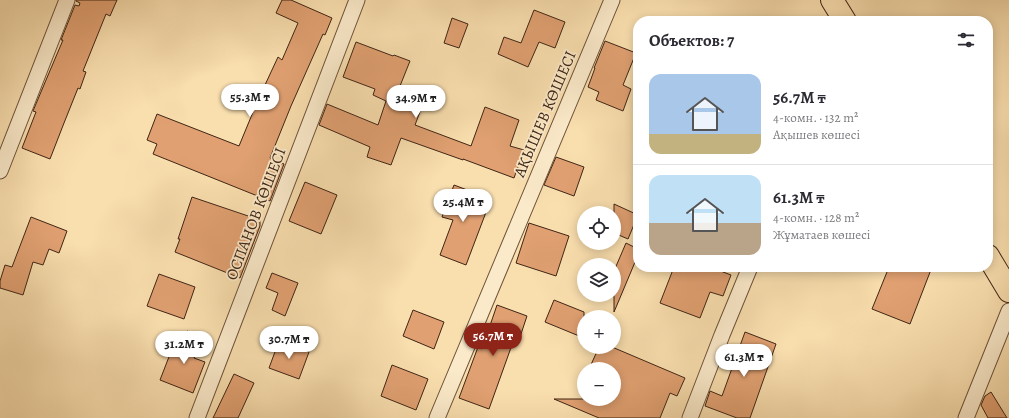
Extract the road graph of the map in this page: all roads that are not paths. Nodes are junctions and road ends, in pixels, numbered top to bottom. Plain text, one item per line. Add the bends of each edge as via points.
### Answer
1 (67, 0) edge
2 (357, 0) edge
3 (612, 0) edge
4 (832, 0) edge
5 (843, 16) edge
6 (0, 171) edge
7 (993, 264) edge
8 (748, 272) edge
9 (1009, 291) edge
10 (1009, 311) edge
11 (197, 418) edge
12 (437, 418) edge
13 (690, 418) edge
14 (966, 418) edge

1 - 6 street
2 - 11 street, ОСПАНОВ КӨШЕСІ
3 - 12 street, АҚЫШЕВ КӨШЕСІ
4 - 5 highway
7 - 9 highway
8 - 13 street
10 - 14 street

